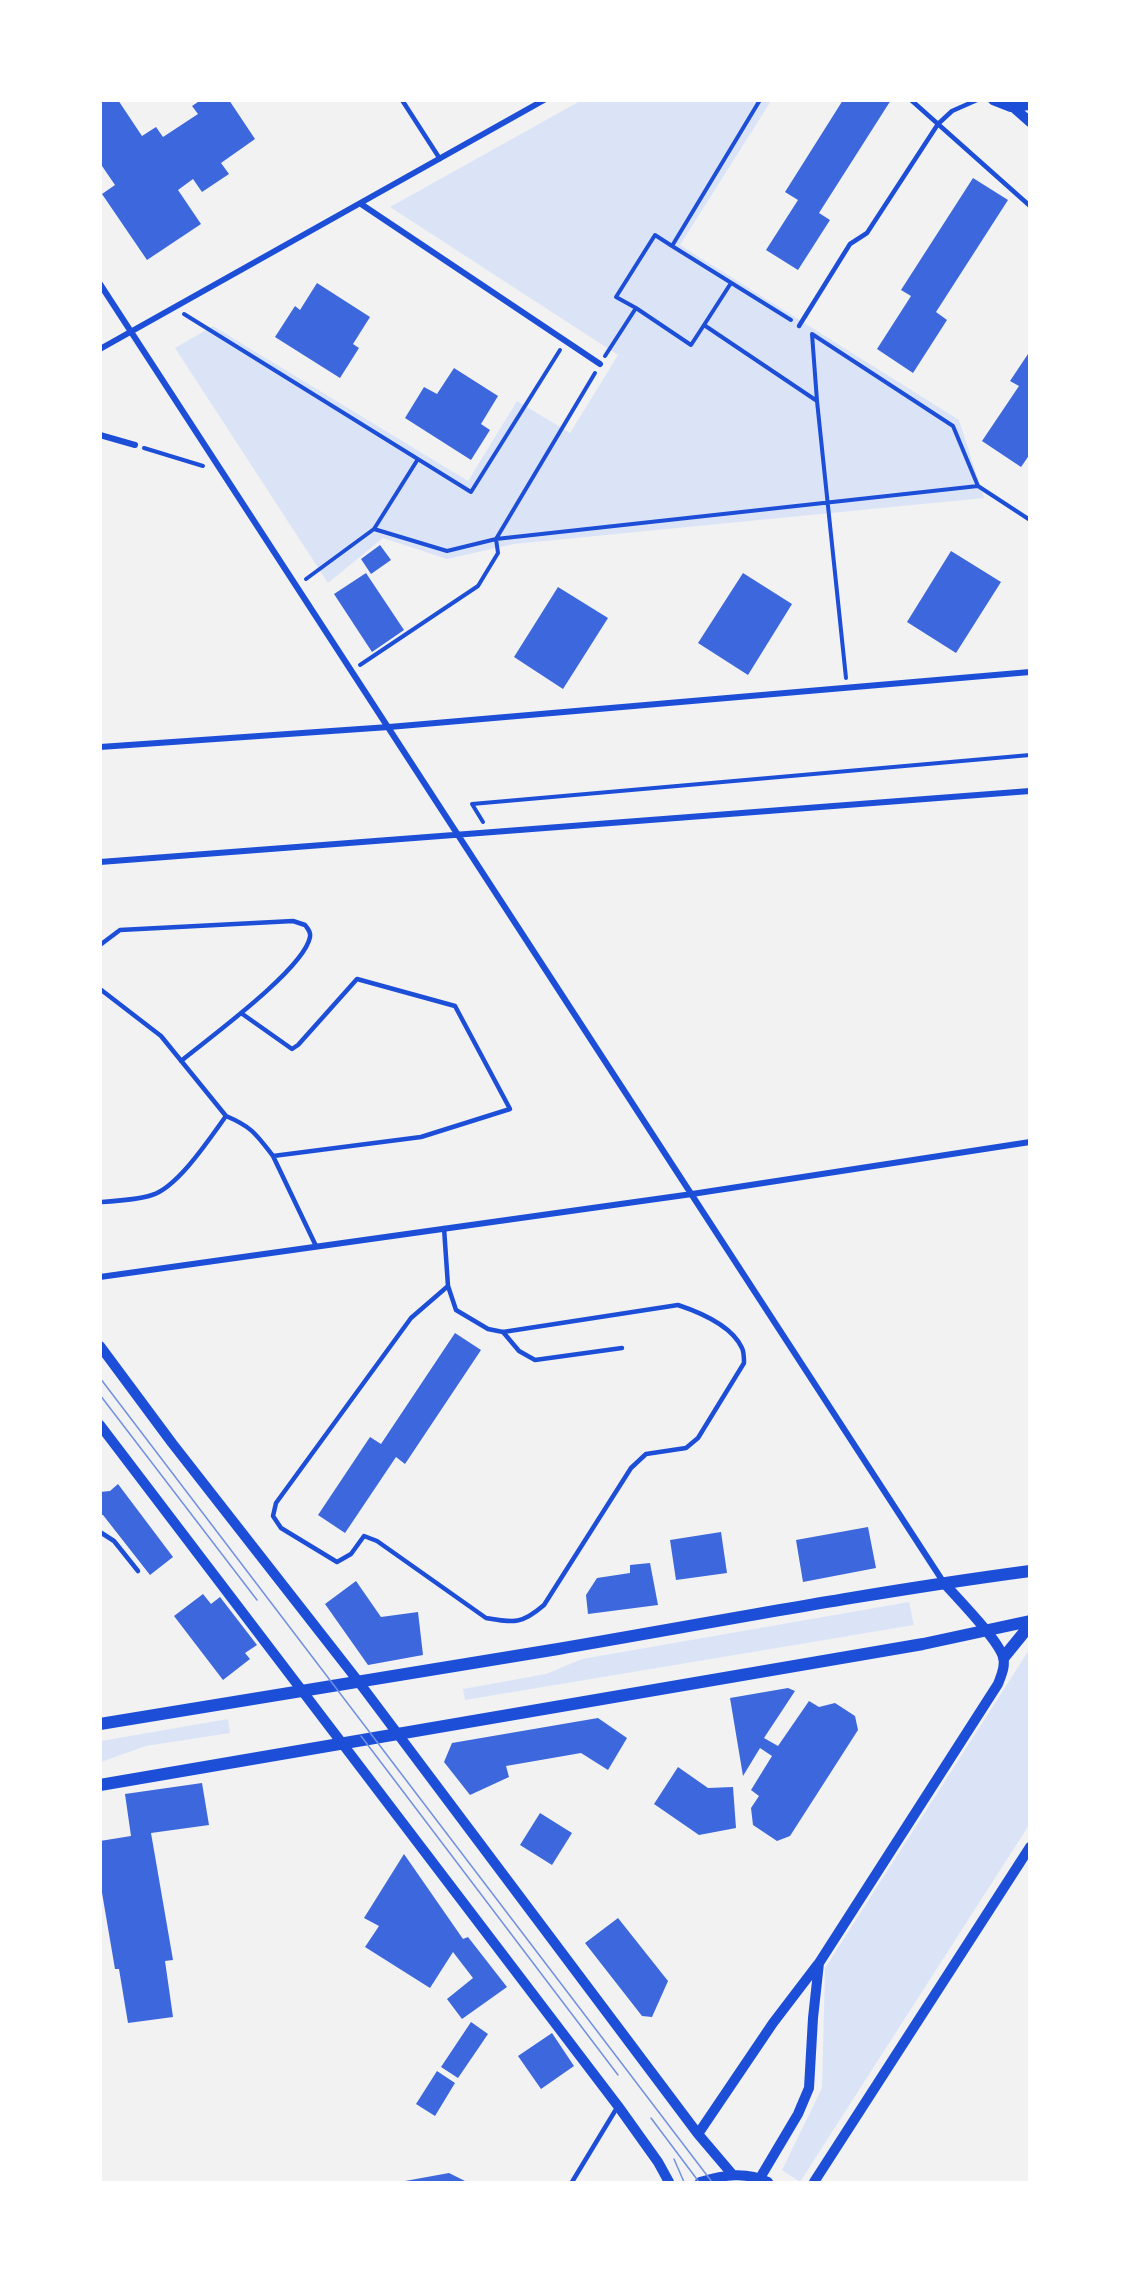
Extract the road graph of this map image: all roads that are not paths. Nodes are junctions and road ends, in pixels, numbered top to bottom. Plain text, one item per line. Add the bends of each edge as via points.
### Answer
1 (402, 100) edge
2 (544, 100) edge
3 (911, 100) edge
4 (977, 100) edge
5 (993, 100) edge
6 (1029, 105) edge
7 (1013, 107) junction
8 (1029, 122) edge
9 (938, 124) junction
10 (440, 159) junction
11 (361, 204) junction
12 (1029, 206) edge
13 (100, 284) edge
14 (799, 326) road end
15 (132, 331) junction
16 (100, 349) edge
17 (600, 364) road end
18 (100, 435) edge
19 (135, 445) road end
20 (1029, 672) edge
21 (389, 727) junction
22 (100, 747) edge
23 (1029, 791) edge
24 (458, 834) junction
25 (100, 862) edge
26 (100, 945) edge
27 (100, 989) edge
28 (241, 1013) junction
29 (181, 1061) junction
30 (226, 1116) junction
31 (1029, 1142) edge
32 (273, 1156) junction
33 (692, 1194) junction
34 (100, 1202) edge
35 (444, 1228) junction
36 (316, 1246) junction
37 (100, 1277) edge
38 (448, 1286) junction
39 (503, 1332) junction
40 (100, 1346) edge
41 (622, 1348) dead end
42 (100, 1425) edge
43 (100, 1532) edge
44 (1029, 1570) edge
45 (138, 1571) dead end
46 (944, 1583) junction
47 (1029, 1623) edge
48 (986, 1631) junction
49 (1004, 1658) junction
50 (358, 1681) junction
51 (301, 1690) junction
52 (100, 1724) edge
53 (397, 1732) junction
54 (343, 1743) junction
55 (100, 1785) edge
56 (1029, 1847) edge
57 (819, 1963) junction
58 (618, 2106) junction
59 (698, 2134) junction
60 (732, 2174) junction
61 (764, 2180) edge
62 (572, 2182) edge
63 (669, 2182) edge
64 (700, 2182) edge
65 (814, 2182) edge

1 - 10 lane
2 - 10 street
3 - 9 lane
4 - 9 lane via 952,111
5 - 7 street
6 - 7 street
7 - 8 street
9 - 12 lane
9 - 14 lane via 867,233 850,244
10 - 11 street
11 - 15 street
11 - 17 street
13 - 15 street
15 - 16 street
15 - 21 street
18 - 19 street
20 - 21 street
21 - 22 street
21 - 24 street
23 - 24 street
24 - 25 street
24 - 33 street
26 - 28 lane via 120,930 293,921 305,925 310,938 303,954
27 - 29 lane via 161,1036
28 - 29 lane
28 - 32 lane via 292,1049 357,979 455,1006 510,1109 421,1137
29 - 30 lane
30 - 32 lane via 246,1124
30 - 34 lane via 168,1187 153,1195
31 - 33 street
32 - 36 lane
33 - 35 street
33 - 46 street
35 - 36 street
35 - 38 lane
36 - 37 street
38 - 39 lane via 456,1310 488,1329
38 - 39 lane via 411,1318 276,1503 273,1516 281,1528 337,1562 351,1554 364,1536 371,1538 486,1618 528,1619 544,1605 631,1468 646,1454 686,1448 698,1438 744,1363 742,1348 727,1331 705,1314 678,1305
39 - 41 lane via 519,1351 535,1360
40 - 50 street
42 - 51 street
43 - 45 lane via 114,1541
44 - 46 main road
46 - 48 street
46 - 50 main road
47 - 48 main road
47 - 49 main road
48 - 49 street
48 - 53 main road
49 - 57 street via 998,1684
50 - 51 main road
50 - 53 street
51 - 52 main road
51 - 54 street
53 - 54 main road
53 - 59 street
54 - 55 main road
54 - 58 street
56 - 65 street
57 - 59 street via 772,2023
57 - 61 street via 809,2088
58 - 62 lane
58 - 63 street
59 - 60 street
60 - 61 street
60 - 64 street

